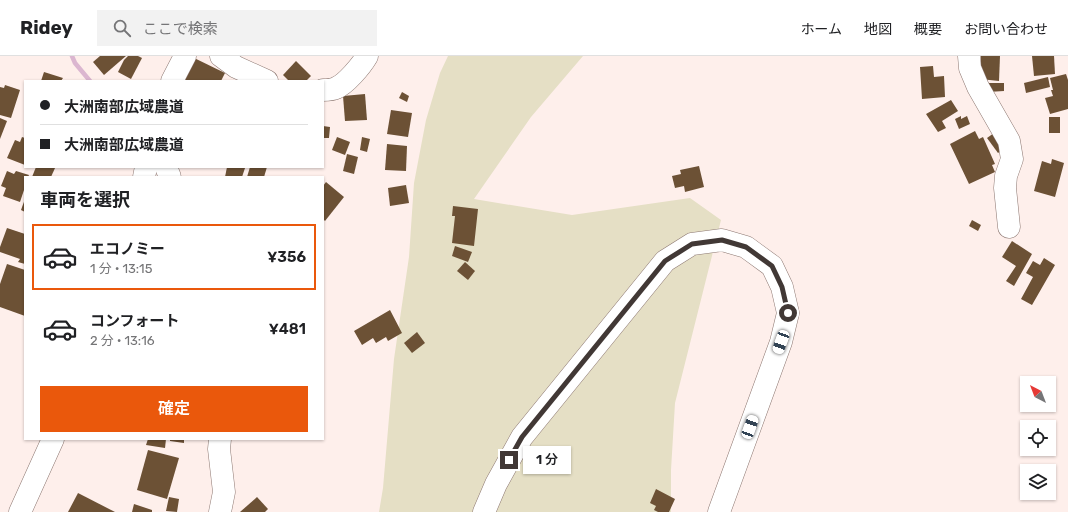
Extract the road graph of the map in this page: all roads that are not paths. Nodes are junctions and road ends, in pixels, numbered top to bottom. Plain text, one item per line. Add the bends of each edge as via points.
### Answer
1 (185, 56) edge
2 (221, 56) edge
3 (367, 56) edge
4 (969, 56) edge
5 (173, 80) edge
6 (265, 80) edge
7 (324, 90) edge
8 (1009, 227) dead end
9 (53, 440) edge
10 (220, 440) edge
11 (20, 512) edge
12 (220, 512) edge
13 (484, 512) edge
14 (719, 512) edge

1 - 5 street
2 - 6 street
3 - 7 street via 353,75 336,88
4 - 8 street via 970,68 978,87 1008,141 1012,159 1005,188
9 - 11 street
10 - 12 street via 224,492
13 - 14 street via 522,437 665,261 692,244 722,240 746,247 772,266 782,287 788,313 781,342

